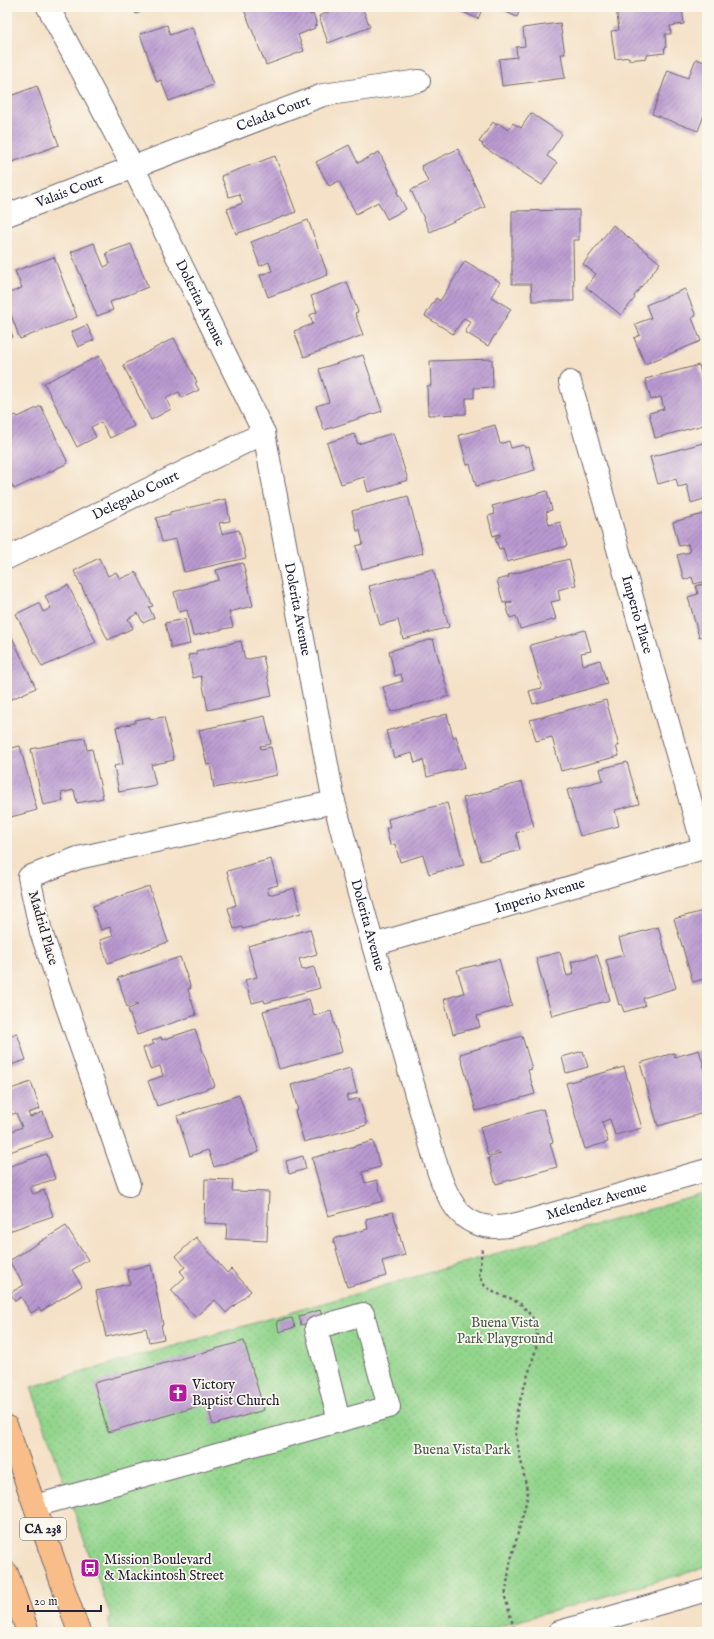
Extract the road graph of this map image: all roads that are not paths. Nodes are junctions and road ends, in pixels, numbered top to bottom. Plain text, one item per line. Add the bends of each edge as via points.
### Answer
1 (48, 7) edge
2 (419, 81) dead end
3 (133, 167) junction
4 (7, 215) edge
5 (570, 382) dead end
6 (264, 433) junction
7 (7, 558) edge
8 (334, 802) junction
9 (705, 847) edge
10 (373, 945) junction
11 (707, 1170) edge
12 (129, 1185) dead end
13 (485, 1227) joint
14 (339, 1421) junction
15 (7, 1427) edge
16 (35, 1506) junction
17 (7, 1573) edge
18 (707, 1590) edge
19 (28, 1632) edge
20 (79, 1632) edge
21 (559, 1632) edge

1 - 3 street, Dolerita Avenue
2 - 3 street, Celada Court via 323,95
3 - 4 street, Valais Court
3 - 6 street, Dolerita Avenue
5 - 9 street, Imperio Place
6 - 7 street, Delegado Court
6 - 8 street, Dolerita Avenue
8 - 10 street, Dolerita Avenue
8 - 12 street, Madrid Place via 78,858 29,877 41,932
9 - 10 street, Imperio Avenue
10 - 13 street, Dolerita Avenue via 443,1186 452,1204 462,1216
11 - 13 street, Melendez Avenue via 513,1225 501,1228
14 - 14 street via 389,1407 363,1314 316,1328
14 - 16 street
15 - 16 main road, CA 238
16 - 20 main road, CA 238
17 - 19 main road
18 - 21 street

